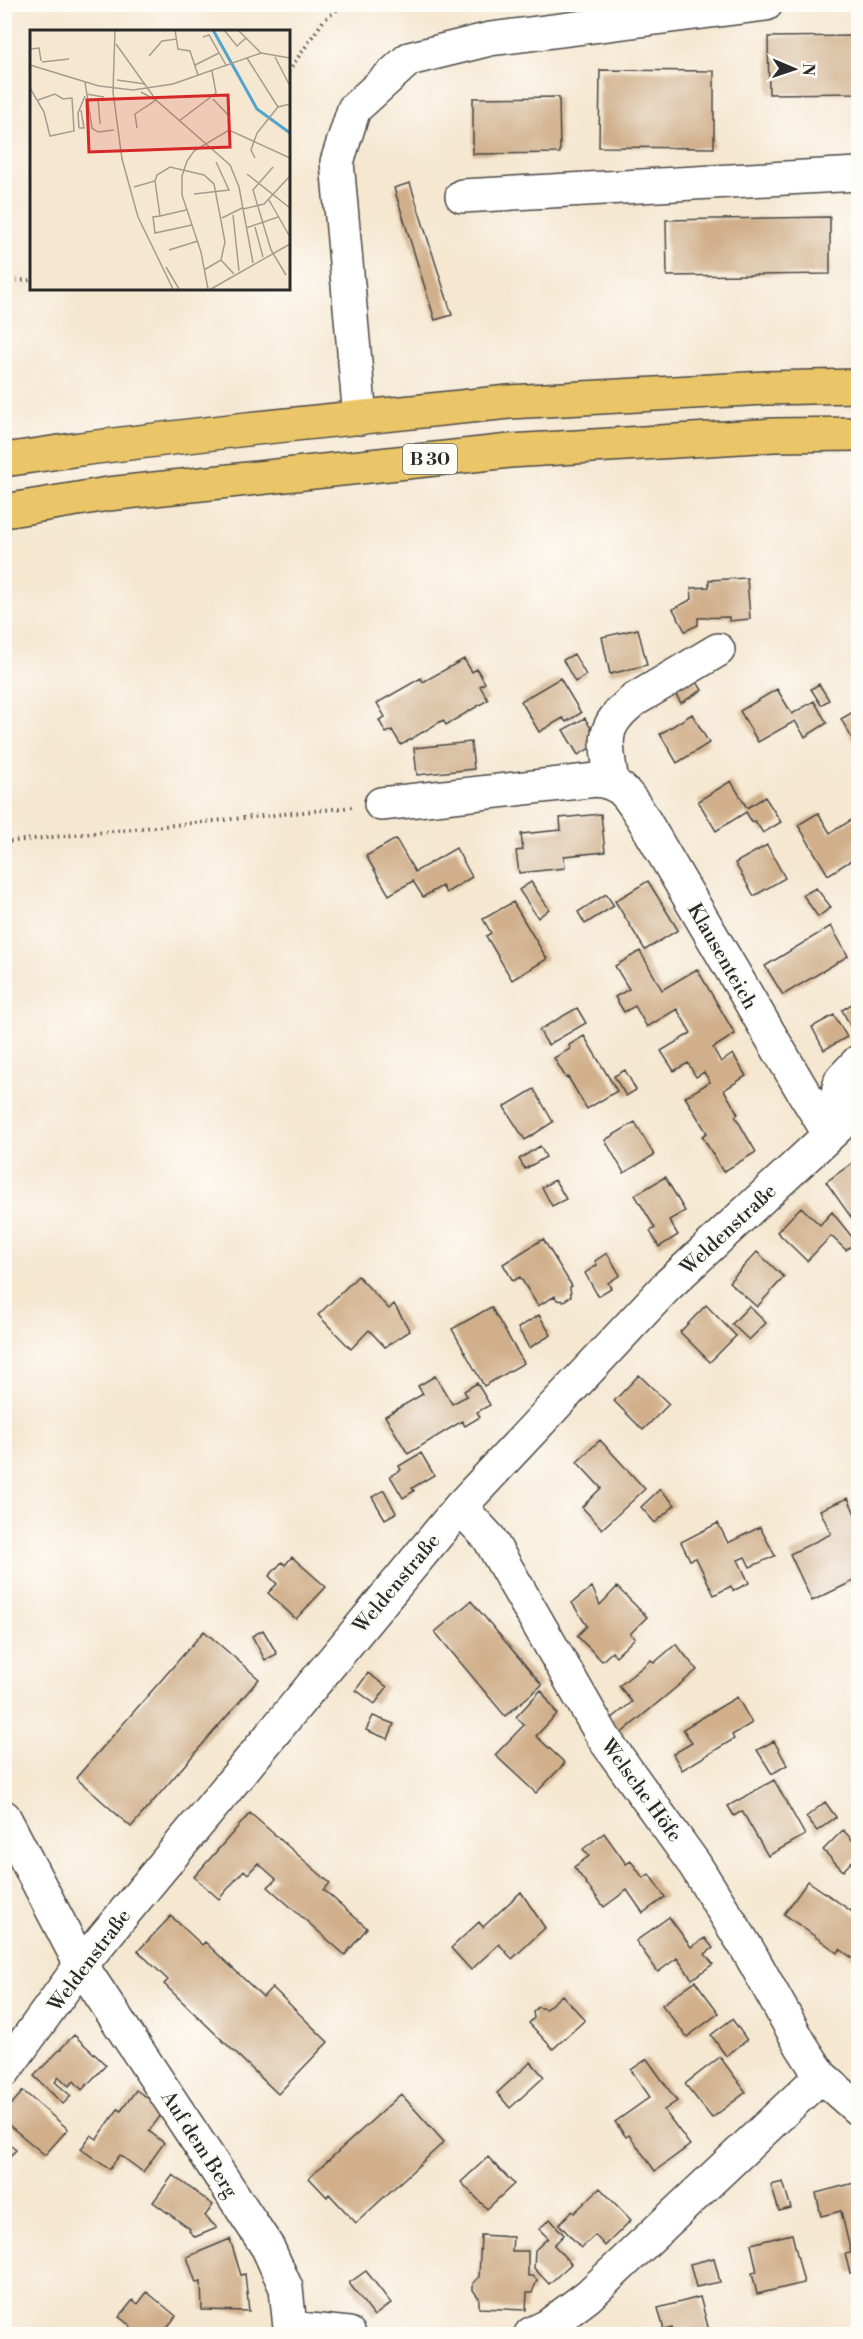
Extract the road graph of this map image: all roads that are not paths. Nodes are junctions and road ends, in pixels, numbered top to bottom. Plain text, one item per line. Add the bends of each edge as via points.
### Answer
1 (766, 4) edge
2 (858, 174) edge
3 (462, 196) dead end
4 (858, 386) edge
5 (360, 418) junction
6 (858, 434) edge
7 (4, 460) edge
8 (4, 511) edge
9 (718, 650) dead end
10 (612, 782) junction
11 (381, 804) road end
12 (858, 1062) edge
13 (858, 1108) edge
14 (829, 1133) junction
15 (460, 1508) junction
16 (6, 1821) edge
17 (81, 1965) junction
18 (4, 2071) edge
19 (821, 2076) junction
20 (858, 2109) edge
21 (290, 2331) edge
22 (349, 2334) edge
23 (531, 2334) edge

1 - 5 street via 490,39 409,58 354,109 337,162
2 - 3 street
4 - 5 highway via 509,402
5 - 7 highway via 80,448
6 - 8 highway, B 30 via 774,435 510,451 108,494
9 - 10 street via 621,710 611,723 606,743
10 - 11 street via 596,780
10 - 14 street, Klausenteich via 641,815
12 - 14 street via 841,1080
13 - 14 street, Weldenstraße
14 - 15 street, Weldenstraße via 667,1286
15 - 17 street, Weldenstraße
15 - 19 street, Welsche Höfe via 489,1538 605,1740 696,1865
16 - 17 street, Auf dem Berg
17 - 18 street, Weldenstraße
17 - 21 street, Auf dem Berg via 268,2248 285,2288
19 - 20 street, Welsche Höfe
19 - 23 street via 588,2296
21 - 22 street

